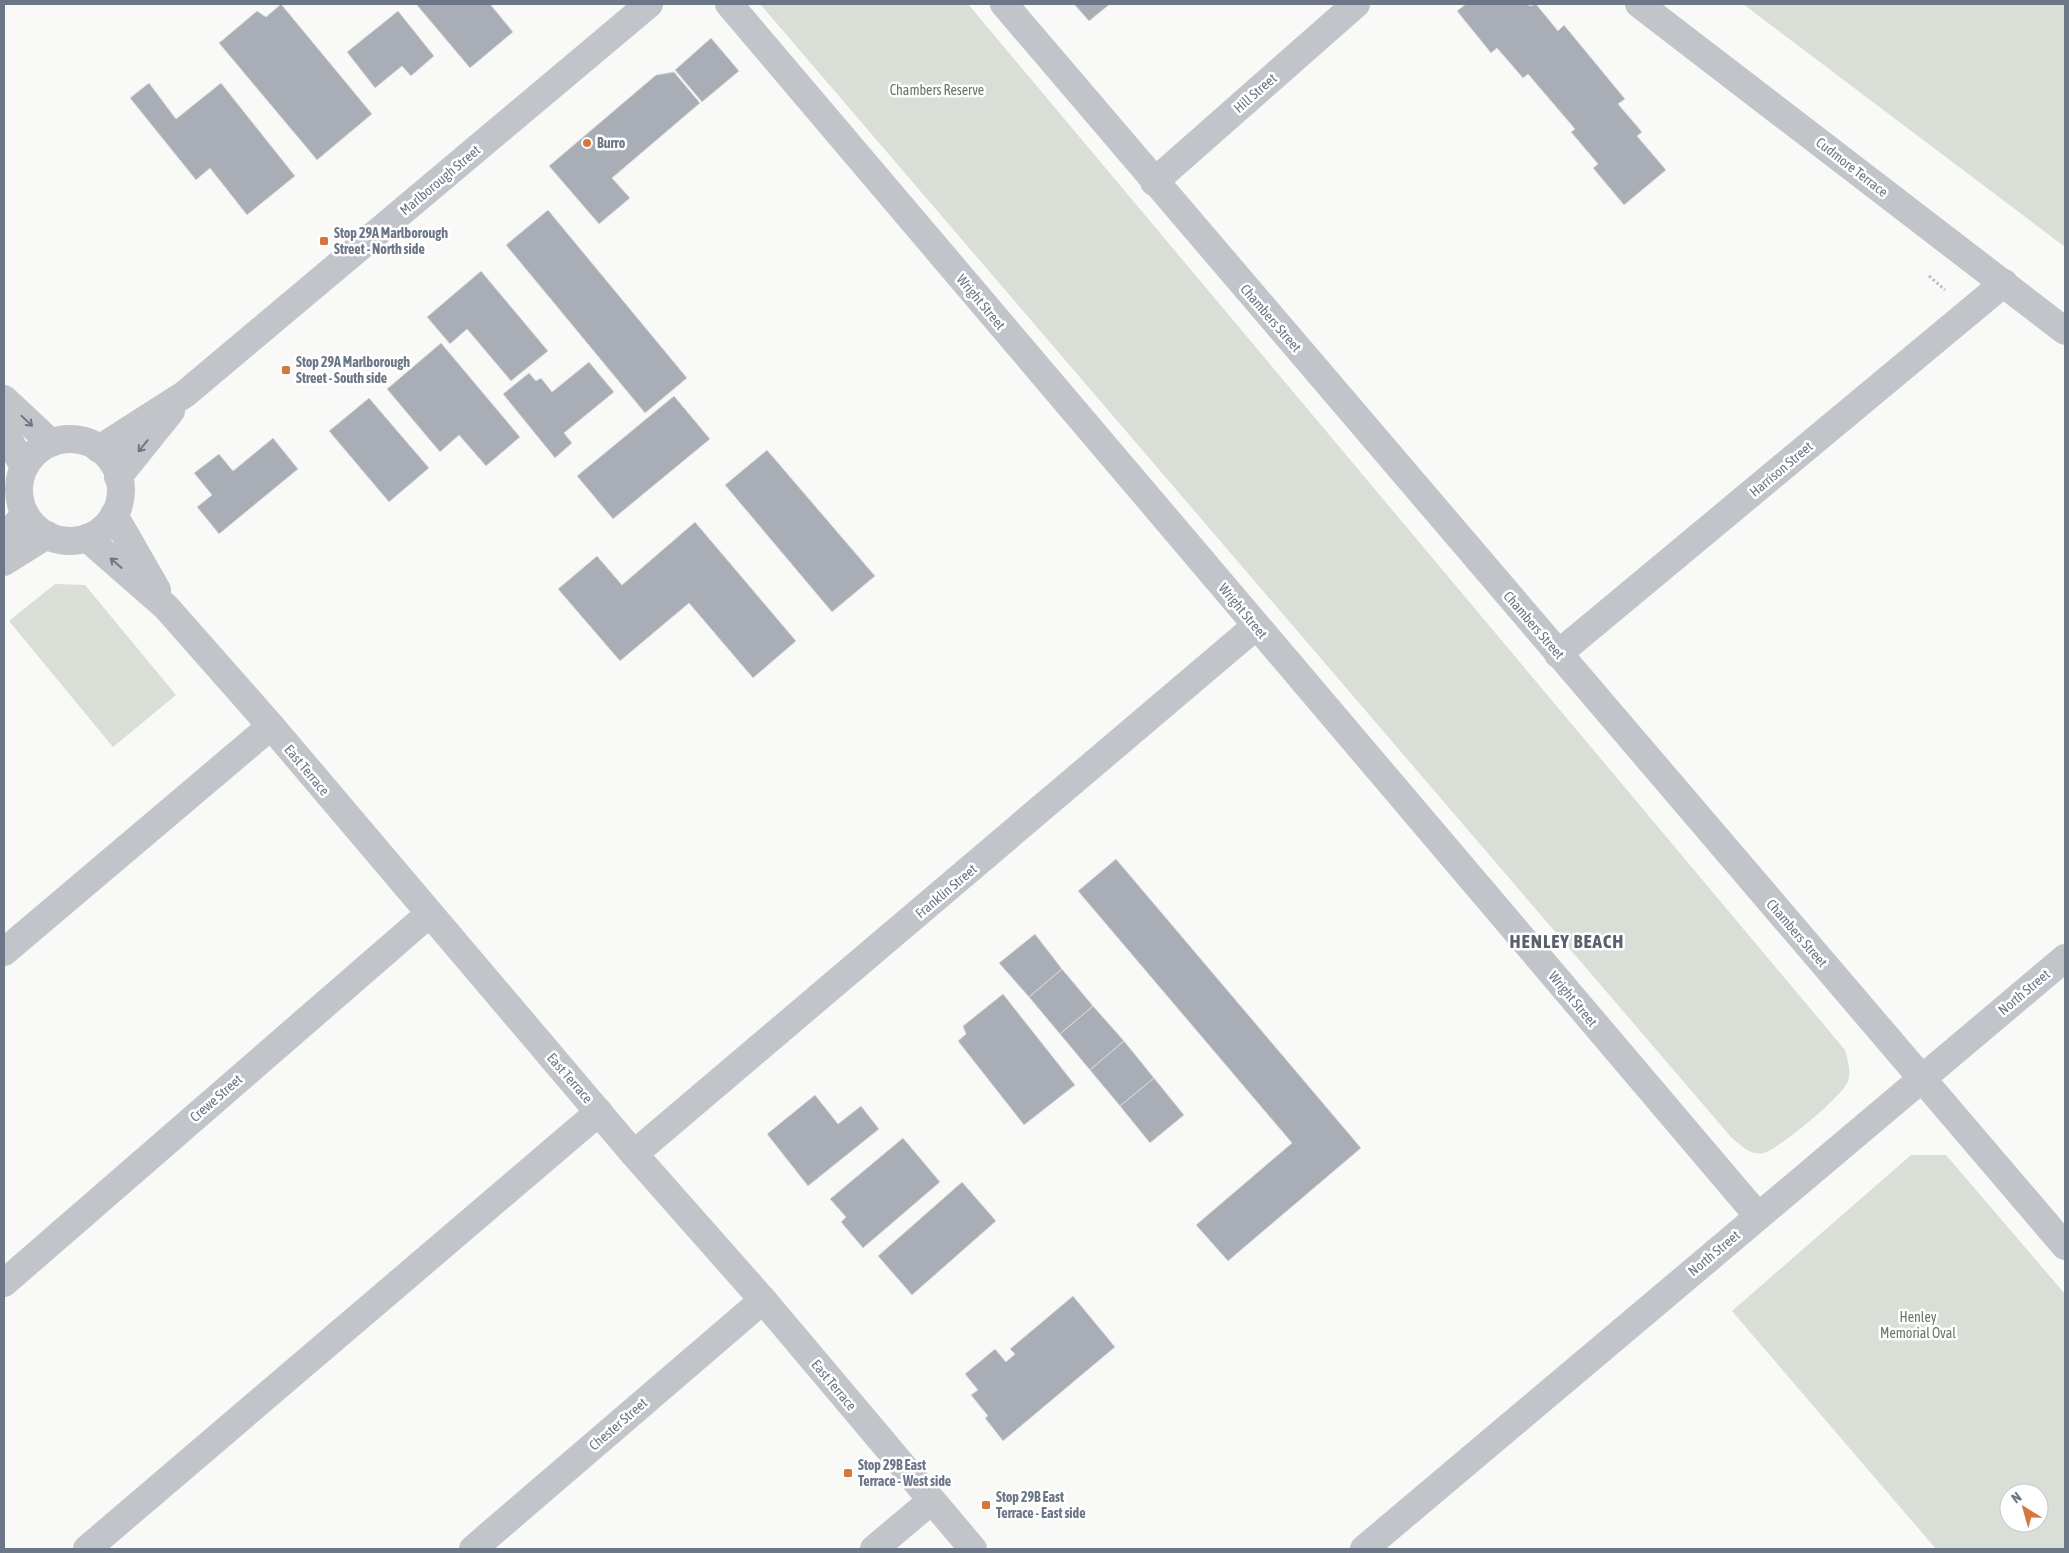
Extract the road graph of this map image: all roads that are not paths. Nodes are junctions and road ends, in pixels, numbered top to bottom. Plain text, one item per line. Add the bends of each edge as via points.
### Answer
1 (649, 4) edge
2 (729, 4) edge
3 (1004, 4) edge
4 (1356, 4) edge
5 (1639, 4) edge
6 (1154, 182) junction
7 (2004, 283) junction
8 (2065, 331) edge
9 (185, 394) junction
10 (4, 399) edge
11 (4, 432) edge
12 (51, 443) junction
13 (99, 449) junction
14 (24, 467) junction
15 (118, 477) junction
16 (25, 514) junction
17 (114, 515) junction
18 (47, 535) junction
19 (87, 538) junction
20 (4, 539) edge
21 (4, 562) edge
22 (166, 607) junction
23 (1256, 626) junction
24 (1558, 654) junction
25 (270, 726) junction
26 (429, 914) junction
27 (4, 952) edge
28 (2065, 958) edge
29 (1921, 1079) junction
30 (599, 1112) junction
31 (634, 1154) junction
32 (1758, 1216) junction
33 (2065, 1246) edge
34 (4, 1283) edge
35 (763, 1300) junction
36 (931, 1501) junction
37 (87, 1549) edge
38 (473, 1549) edge
39 (874, 1549) edge
40 (973, 1549) edge
41 (1364, 1549) edge

1 - 9 street, Marlborough Street
2 - 23 street, Wright Street
3 - 6 street, Chambers Street
4 - 6 street, Hill Street
5 - 7 street, Cudmore Terrace
6 - 24 street, Chambers Street
7 - 8 street, Cudmore Terrace
7 - 24 street, Harrison Street
9 - 13 street, Marlborough Street
9 -> 15 street, Marlborough Street
10 -> 12 street
11 - 14 street
12 - 13 street via 78,440
12 - 14 street via 36,452
13 - 15 street via 115,466
14 - 16 street via 19,482 20,504
15 - 17 street via 121,485 119,506
16 - 18 street via 40,533
16 - 20 street
17 - 19 street via 101,531
17 - 22 street, East Terrace
18 - 19 street via 62,542
18 - 21 street
22 -> 19 street, East Terrace
22 - 25 street, East Terrace
23 - 31 street, Franklin Street
23 - 32 street, Wright Street
24 - 29 street, Chambers Street
25 - 26 street, East Terrace
25 - 27 street
26 - 30 street, East Terrace
26 - 34 street, Crewe Street
28 - 29 street, North Street
29 - 32 street, North Street
29 - 33 street, Chambers Street
30 - 31 street, East Terrace
30 - 37 street
31 - 35 street, East Terrace
32 - 41 street, North Street
35 - 36 street, East Terrace
35 - 38 street, Chester Street
36 - 39 street
36 - 40 street, East Terrace

